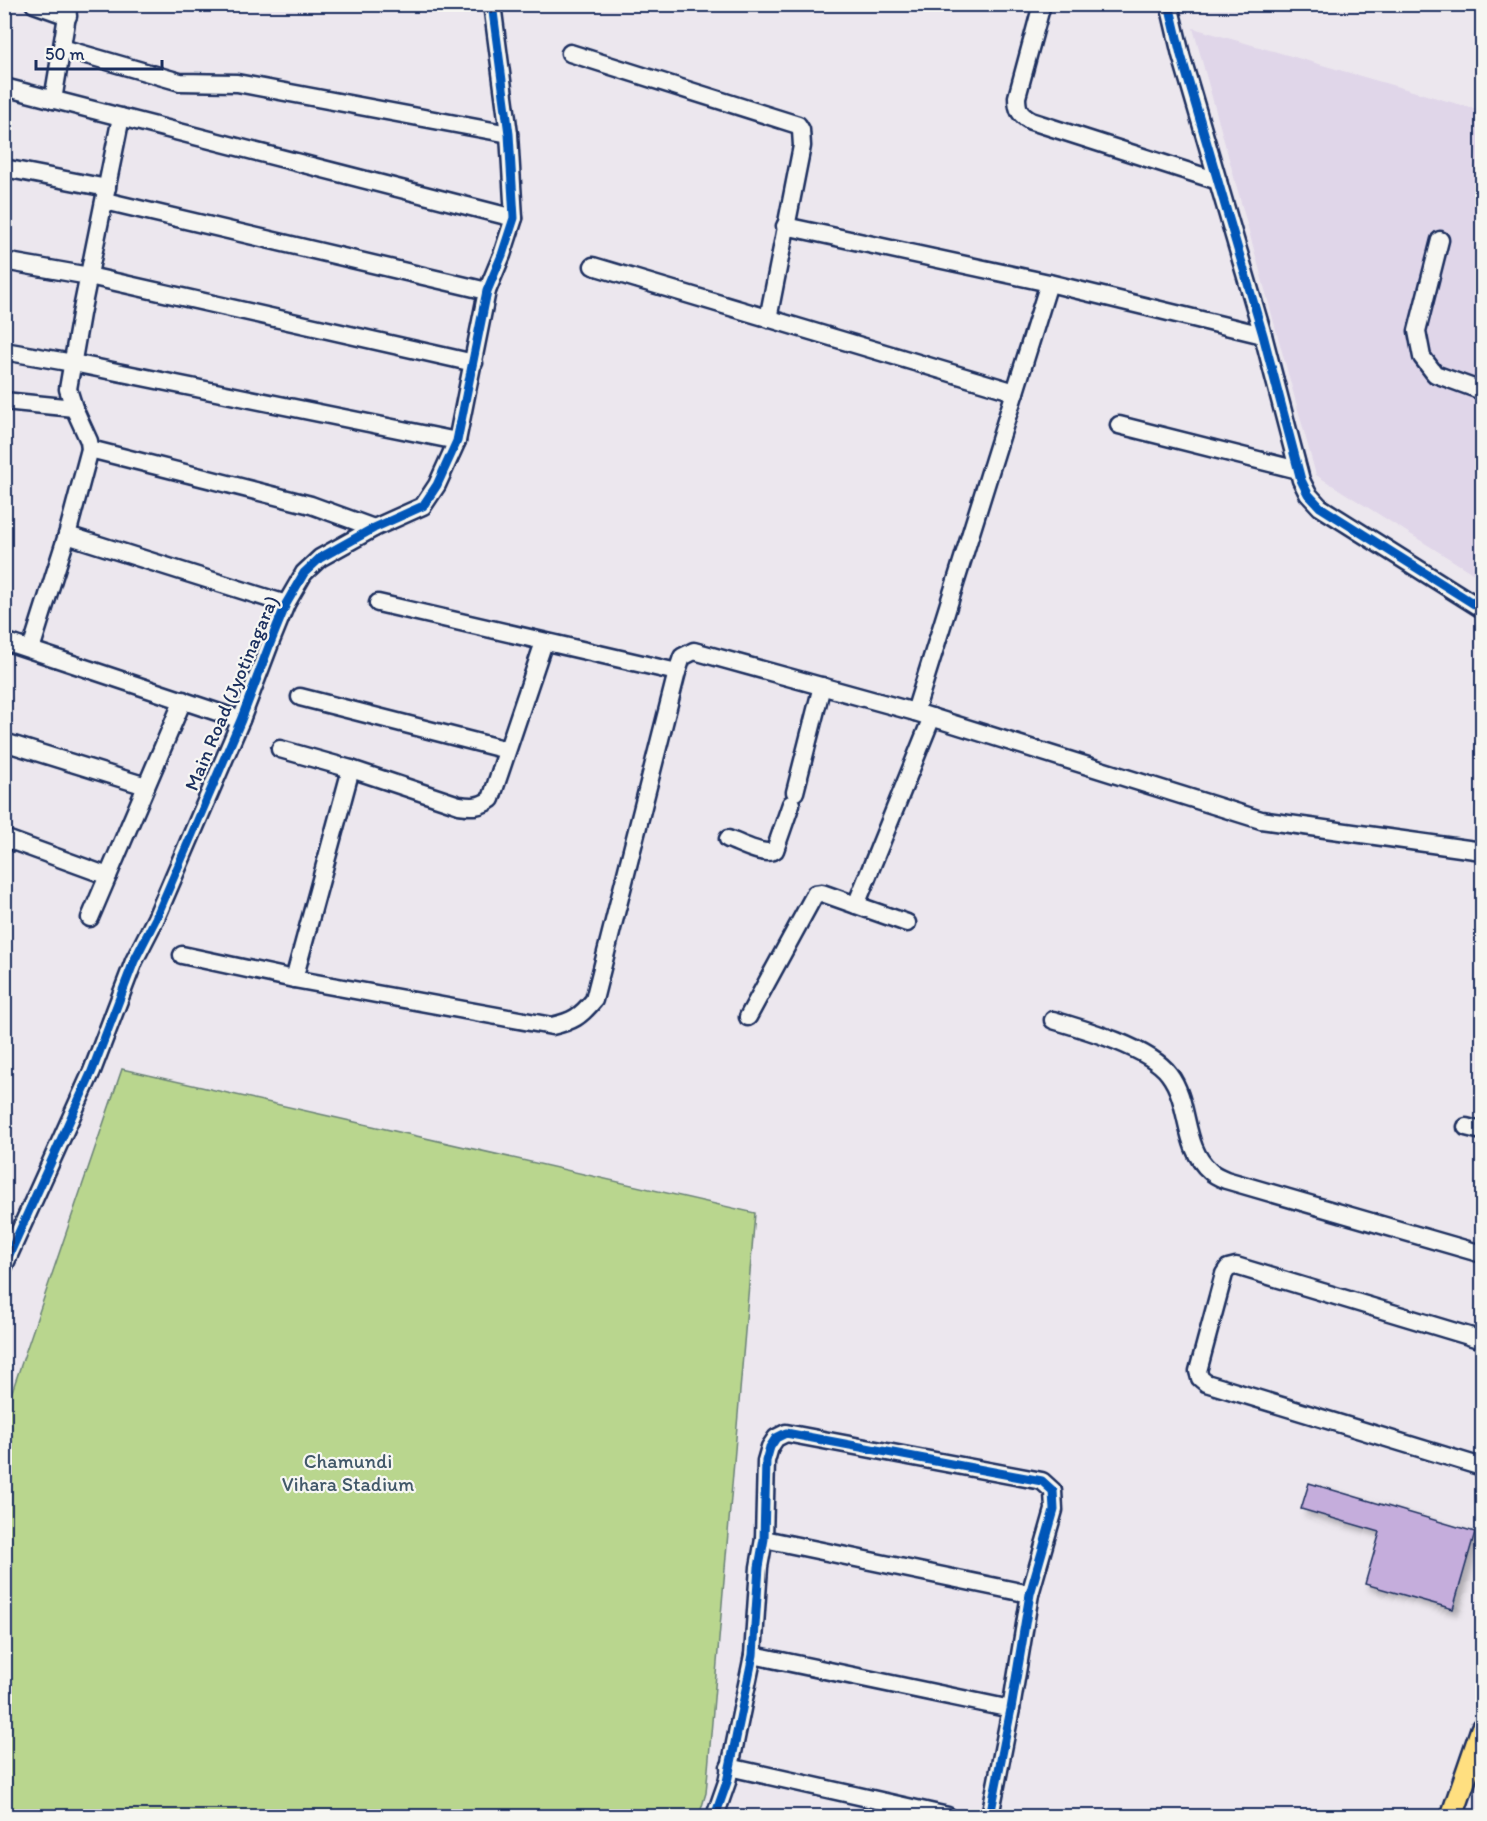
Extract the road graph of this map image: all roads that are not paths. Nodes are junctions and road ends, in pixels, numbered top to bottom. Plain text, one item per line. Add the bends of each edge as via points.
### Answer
1 (34, 4) edge
2 (492, 4) edge
3 (1042, 4) edge
4 (1169, 4) edge
5 (68, 10) edge
6 (62, 48) junction
7 (570, 53) dead end
8 (4, 87) edge
9 (53, 100) junction
10 (121, 117) junction
11 (509, 134) junction
12 (4, 168) edge
13 (1218, 181) junction
14 (106, 194) junction
15 (514, 218) junction
16 (785, 226) junction
17 (1440, 240) dead end
18 (4, 261) edge
19 (593, 267) dead end
20 (89, 276) junction
21 (1049, 283) junction
22 (487, 291) junction
23 (768, 319) junction
24 (1263, 334) junction
25 (4, 351) edge
26 (73, 363) junction
27 (474, 363) junction
28 (1482, 391) edge
29 (1015, 392) junction
30 (4, 401) edge
31 (74, 408) junction
32 (1119, 424) dead end
33 (457, 441) junction
34 (90, 449) junction
35 (1298, 470) junction
36 (374, 528) junction
37 (67, 535) junction
38 (378, 603) dead end
39 (286, 604) junction
40 (1482, 609) edge
41 (4, 641) edge
42 (544, 642) junction
43 (31, 649) junction
44 (677, 672) junction
45 (822, 686) junction
46 (300, 697) dead end
47 (183, 700) junction
48 (915, 712) junction
49 (932, 717) junction
50 (242, 720) junction
51 (4, 742) edge
52 (280, 749) dead end
53 (507, 750) junction
54 (351, 769) junction
55 (146, 786) junction
56 (4, 838) edge
57 (728, 839) dead end
58 (1482, 851) edge
59 (108, 876) junction
60 (856, 905) junction
61 (90, 918) dead end
62 (907, 923) dead end
63 (182, 955) dead end
64 (294, 979) junction
65 (748, 1017) dead end
66 (1053, 1020) dead end
67 (1466, 1127) dead end
68 (1482, 1131) edge
69 (1482, 1254) edge
70 (4, 1266) edge
71 (1482, 1340) edge
72 (1482, 1467) edge
73 (764, 1539) junction
74 (1030, 1594) junction
75 (753, 1655) junction
76 (1011, 1709) junction
77 (1482, 1729) edge
78 (729, 1767) junction
79 (715, 1816) edge
80 (948, 1816) edge
81 (990, 1816) edge
82 (1452, 1816) edge

1 - 5 street
2 - 11 street, Main Road (Jyotinagara)
3 - 13 street via 1017,97 1017,109 1022,116
4 - 13 street
5 - 6 street
6 - 9 street
6 - 11 street via 180,82 237,83
7 - 16 street via 798,125 802,146
8 - 9 street
9 - 10 street
10 - 14 street
10 - 15 street
11 - 15 street, Main Road (Jyotinagara)
12 - 14 street
13 - 24 street
14 - 20 street
14 - 22 street
15 - 22 street, Main Road (Jyotinagara)
16 - 21 street
16 - 23 street
17 - 28 street via 1417,331 1422,357 1435,375
18 - 20 street
19 - 23 street
20 - 26 street
20 - 27 street
21 - 24 street
21 - 29 street
22 - 27 street, Main Road (Jyotinagara)
23 - 29 street
24 - 35 street
25 - 26 street
26 - 31 street via 68,389
26 - 33 street
27 - 33 street, Main Road (Jyotinagara)
29 - 48 street
30 - 31 street
31 - 34 street
32 - 35 street
33 - 36 street, Main Road (Jyotinagara) via 423,506
34 - 36 street via 311,505
34 - 37 street
35 - 40 street via 1308,494 1320,507
36 - 39 street, Main Road (Jyotinagara) via 311,565
37 - 39 street
37 - 43 street
38 - 42 street
39 - 50 street, Main Road (Jyotinagara)
41 - 43 street
42 - 44 street
42 - 53 street
43 - 47 street
44 - 45 street via 682,657 694,651
44 - 64 street via 594,1000 582,1015 552,1026
45 - 48 street
45 - 57 street via 776,850 765,852
46 - 53 street
47 - 50 street
47 - 55 street
48 - 49 street
49 - 58 street via 1261,820
49 - 60 street
50 - 70 street, Main Road (Jyotinagara)
51 - 55 street
52 - 54 street
53 - 54 street via 491,799 474,807
54 - 64 street
55 - 59 street
56 - 59 street
59 - 61 street
60 - 62 street
60 - 65 street via 822,894 813,897
63 - 64 street
66 - 69 street via 1102,1035 1154,1060 1169,1073 1180,1093 1197,1155 1210,1172 1226,1180
67 - 68 street
71 - 72 street via 1236,1266 1224,1274 1198,1371 1206,1383
73 - 74 street
73 - 74 street via 766,1461 776,1438 786,1433 1042,1481 1053,1491 1054,1510
73 - 75 street
74 - 76 street
75 - 76 street
75 - 78 street
76 - 81 street
77 - 82 main road
78 - 79 street
78 - 80 street

